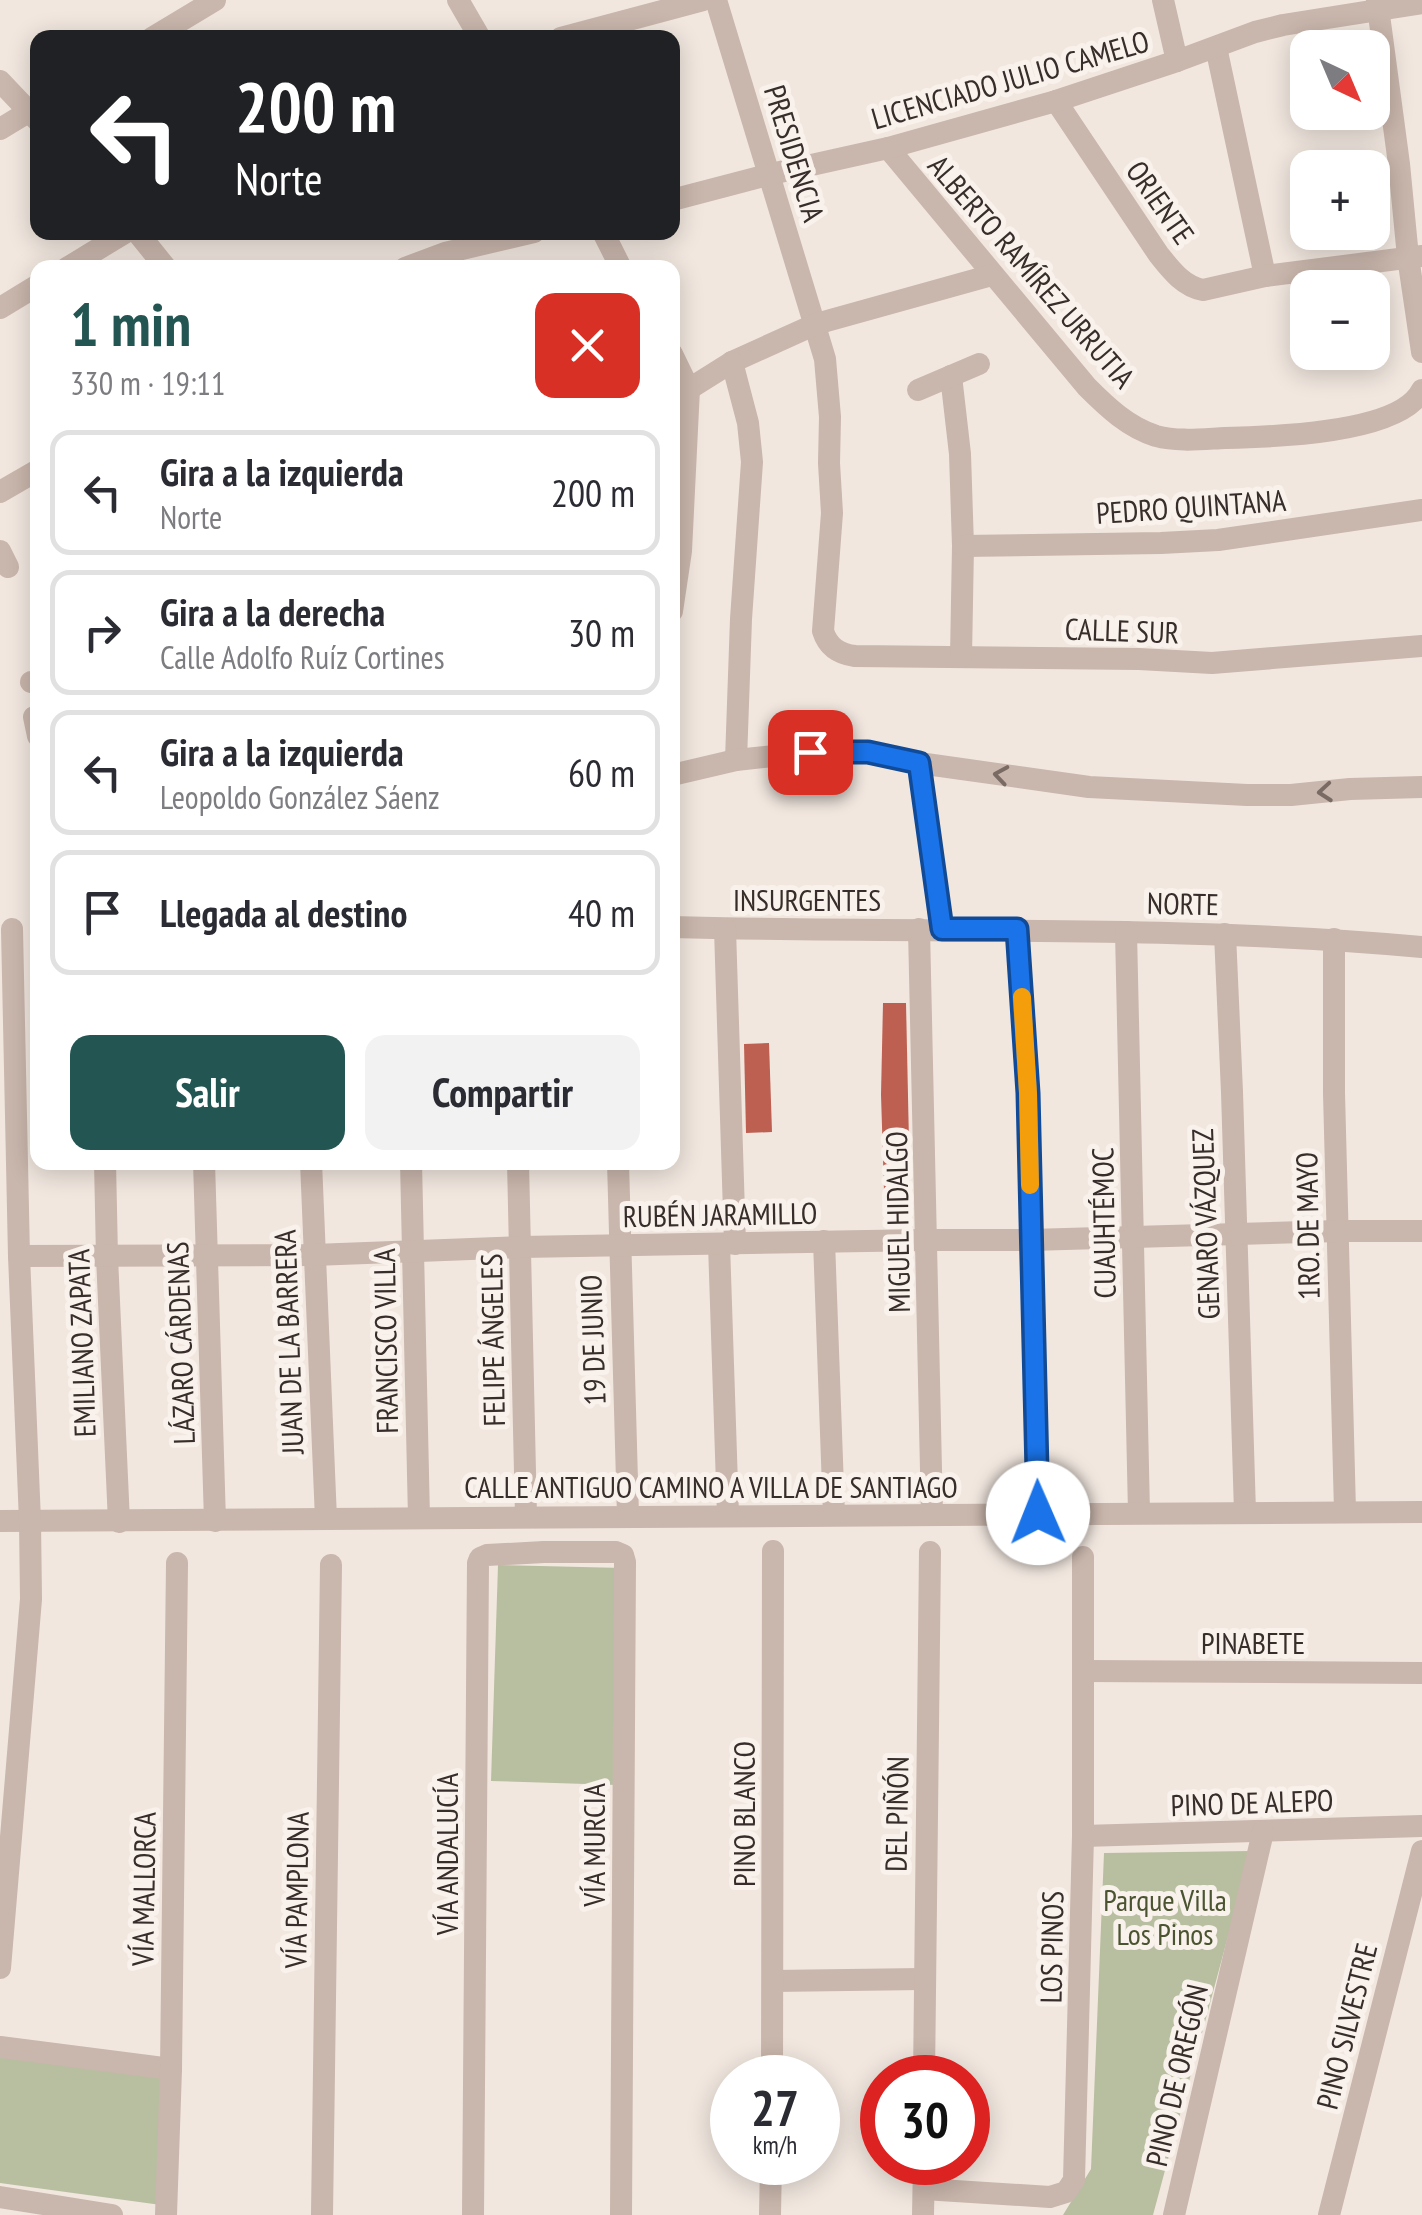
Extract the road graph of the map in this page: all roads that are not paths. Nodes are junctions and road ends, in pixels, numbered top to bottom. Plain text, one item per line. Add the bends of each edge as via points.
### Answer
1 (215, 0) edge
2 (458, 0) edge
3 (703, 0) edge
4 (716, 0) edge
5 (1163, 0) edge
6 (1422, 3) edge
7 (1378, 5) edge
8 (165, 30) edge
9 (475, 30) edge
10 (591, 30) edge
11 (1216, 47) junction
12 (1177, 61) junction
13 (0, 81) edge
14 (1056, 101) junction
15 (30, 109) edge
16 (30, 115) edge
17 (0, 129) edge
18 (888, 148) junction
19 (1410, 163) edge
20 (770, 174) junction
21 (680, 198) edge
22 (113, 240) edge
23 (143, 240) edge
24 (498, 240) edge
25 (1415, 257) edge
26 (80, 260) edge
27 (160, 260) edge
28 (424, 260) edge
29 (992, 275) junction
30 (1265, 276) junction
31 (30, 290) edge
32 (0, 308) edge
33 (816, 324) junction
34 (1422, 352) edge
35 (732, 362) junction
36 (979, 364) dead end
37 (680, 369) edge
38 (952, 376) junction
39 (689, 388) junction
40 (918, 390) dead end
41 (1422, 390) edge
42 (680, 412) edge
43 (30, 475) edge
44 (0, 492) edge
45 (1422, 510) edge
46 (963, 546) junction
47 (680, 558) edge
48 (826, 639) joint
49 (1422, 646) edge
50 (961, 657) junction
51 (736, 760) junction
52 (919, 763) junction
53 (680, 773) edge
54 (1422, 787) edge
55 (680, 927) edge
56 (725, 928) junction
57 (930, 929) junction
58 (1017, 929) junction
59 (6, 930) edge
60 (1126, 932) junction
61 (1224, 934) junction
62 (1334, 939) junction
63 (1422, 947) edge
64 (106, 1170) edge
65 (204, 1170) edge
66 (311, 1170) edge
67 (411, 1170) edge
68 (518, 1170) edge
69 (618, 1170) edge
70 (1337, 1231) junction
71 (1422, 1231) edge
72 (1235, 1235) junction
73 (1133, 1238) junction
74 (928, 1240) junction
75 (1032, 1240) junction
76 (824, 1242) junction
77 (727, 1244) junction
78 (619, 1246) junction
79 (520, 1247) junction
80 (414, 1252) junction
81 (208, 1255) junction
82 (20, 1256) junction
83 (314, 1256) junction
84 (107, 1257) junction
85 (1346, 1511) junction
86 (1139, 1512) junction
87 (1245, 1512) junction
88 (1422, 1512) edge
89 (1038, 1513) junction
90 (728, 1515) junction
91 (834, 1515) junction
92 (932, 1515) junction
93 (526, 1516) junction
94 (628, 1516) junction
95 (326, 1518) junction
96 (419, 1518) junction
97 (0, 1521) edge
98 (30, 1521) junction
99 (215, 1521) junction
100 (119, 1522) junction
101 (544, 1552) joint
102 (773, 1552) dead end
103 (930, 1552) dead end
104 (1083, 1557) dead end
105 (177, 1563) dead end
106 (331, 1565) dead end
107 (1084, 1671) junction
108 (1422, 1673) edge
109 (1422, 1826) edge
110 (1263, 1832) junction
111 (1083, 1836) junction
112 (1422, 1851) edge
113 (0, 1968) edge
114 (923, 1979) junction
115 (773, 1981) junction
116 (0, 2047) edge
117 (772, 2055) edge
118 (924, 2055) edge
119 (171, 2068) junction
120 (771, 2185) edge
121 (924, 2185) edge
122 (924, 2189) junction
123 (0, 2197) edge
124 (46, 2210) edge
125 (112, 2215) edge
126 (166, 2215) edge
127 (322, 2215) edge
128 (473, 2215) edge
129 (621, 2215) edge
130 (770, 2215) edge
131 (923, 2215) edge
132 (1174, 2215) edge
133 (1329, 2215) edge

1 - 8 street
2 - 9 street
3 - 10 street
4 - 20 street, PRESIDENCIA
5 - 12 street
6 - 7 street, LICENCIADO JULIO CAMELO
7 - 11 street, LICENCIADO JULIO CAMELO
7 - 19 street
11 - 12 street, LICENCIADO JULIO CAMELO
11 - 30 street
12 - 14 street, LICENCIADO JULIO CAMELO
13 - 15 street
14 - 18 street, LICENCIADO JULIO CAMELO
14 - 30 street, ORIENTE via 1159,255 1186,284 1203,290
16 - 17 street
18 - 20 street, LICENCIADO JULIO CAMELO
18 - 29 street, ALBERTO RAMÍREZ URRUTIA
19 - 25 street
20 - 21 street, LICENCIADO JULIO CAMELO
20 - 33 street, PRESIDENCIA
22 - 26 street
23 - 27 street
24 - 28 street
25 - 30 street, ORIENTE
25 - 34 street
29 - 33 street
29 - 41 street, ALBERTO RAMÍREZ URRUTIA via 1100,400 1158,437 1250,438 1341,429 1398,412
31 - 32 street
33 - 35 street
33 - 48 street, PRESIDENCIA via 830,417
35 - 39 street
35 - 51 street via 752,462
36 - 38 street
37 - 39 street
38 - 40 street
38 - 46 street
39 - 42 street
39 - 47 street
43 - 44 street
45 - 46 street, PEDRO QUINTANA via 1218,540
46 - 50 street
48 - 50 street, CALLE SUR via 855,656
49 - 50 street, CALLE SUR via 1212,664
51 - 52 street via 868,752
51 - 53 street
54 -> 52 street via 1247,795 1089,788
52 - 57 street, MIGUEL HIDALGO
55 - 56 street, INSURGENTES
56 - 57 street, INSURGENTES
56 - 77 street
57 - 58 street, NORTE
57 - 74 street, MIGUEL HIDALGO
58 - 60 street, NORTE
58 - 75 street
59 - 82 street
60 - 61 street, NORTE
60 - 73 street, CUAUHTÉMOC
61 - 62 street, NORTE
61 - 72 street, GENARO VÁZQUEZ
62 - 63 street, NORTE
62 - 70 street, 1RO. DE MAYO
64 - 84 street, EMILIANO ZAPATA
65 - 81 street, LÁZARO CÁRDENAS
66 - 83 street, JUAN DE LA BARRERA
67 - 80 street, FRANCISCO VILLA
68 - 79 street, FELIPE ÁNGELES
69 - 78 street, 19 DE JUNIO
70 - 71 street, RUBÉN JARAMILLO
70 - 72 street, RUBÉN JARAMILLO
70 - 85 street, 1RO. DE MAYO
72 - 73 street, RUBÉN JARAMILLO
72 - 87 street, GENARO VÁZQUEZ
73 - 75 street, RUBÉN JARAMILLO
73 - 86 street, CUAUHTÉMOC
74 - 75 street, RUBÉN JARAMILLO
74 - 76 street, RUBÉN JARAMILLO
74 - 92 street, MIGUEL HIDALGO
75 - 89 street
76 - 77 street, RUBÉN JARAMILLO
76 - 91 street
77 - 78 street, RUBÉN JARAMILLO
77 - 90 street
78 - 79 street, RUBÉN JARAMILLO
78 - 94 street, 19 DE JUNIO
79 - 80 street, RUBÉN JARAMILLO
79 - 93 street, FELIPE ÁNGELES
80 - 83 street, RUBÉN JARAMILLO
80 - 96 street, FRANCISCO VILLA
81 - 83 street, RUBÉN JARAMILLO
81 - 84 street, RUBÉN JARAMILLO
81 - 99 street, LÁZARO CÁRDENAS
82 - 84 street, RUBÉN JARAMILLO
82 - 98 street
83 - 95 street, JUAN DE LA BARRERA
84 - 100 street, EMILIANO ZAPATA
85 - 87 street, CALLE ANTIGUO CAMINO A VILLA DE SANTIAGO
85 - 88 street, CALLE ANTIGUO CAMINO A VILLA DE SANTIAGO
86 - 87 street, CALLE ANTIGUO CAMINO A VILLA DE SANTIAGO
86 - 89 street, CALLE ANTIGUO CAMINO A VILLA DE SANTIAGO
89 - 92 street, CALLE ANTIGUO CAMINO A VILLA DE SANTIAGO
90 - 91 street, CALLE ANTIGUO CAMINO A VILLA DE SANTIAGO
90 - 94 street, CALLE ANTIGUO CAMINO A VILLA DE SANTIAGO
91 - 92 street, CALLE ANTIGUO CAMINO A VILLA DE SANTIAGO
93 - 94 street, CALLE ANTIGUO CAMINO A VILLA DE SANTIAGO
93 - 96 street, CALLE ANTIGUO CAMINO A VILLA DE SANTIAGO
95 - 96 street, CALLE ANTIGUO CAMINO A VILLA DE SANTIAGO
95 - 99 street, CALLE ANTIGUO CAMINO A VILLA DE SANTIAGO
97 - 98 street, CALLE ANTIGUO CAMINO A VILLA DE SANTIAGO
98 - 100 street, CALLE ANTIGUO CAMINO A VILLA DE SANTIAGO
98 - 113 street via 31,1599
99 - 100 street, CALLE ANTIGUO CAMINO A VILLA DE SANTIAGO
101 - 128 street, VÍA ANDALUCÍA via 487,1556 478,1563
101 - 129 street, VÍA MURCIA via 616,1552 625,1562
102 - 115 street, PINO BLANCO
103 - 114 street, DEL PIÑÓN
104 - 107 street, LOS PINOS
105 - 119 street, VÍA MALLORCA
106 - 127 street, VÍA PAMPLONA
107 - 108 street, PINABETE
107 - 111 street, LOS PINOS
109 - 110 street, PINO DE ALEPO
110 - 111 street, PINO DE ALEPO
110 - 132 street, PINO DE OREGÓN
111 - 122 street, LOS PINOS via 1074,2180 1066,2192 1050,2197
112 - 133 street, PINO SILVESTRE
114 - 115 street
114 - 118 street, DEL PIÑÓN
115 - 117 street, PINO BLANCO
116 - 119 street
119 - 126 street, VÍA MALLORCA
120 - 130 street
121 - 122 street
122 - 131 street
123 - 124 street
124 - 125 street

